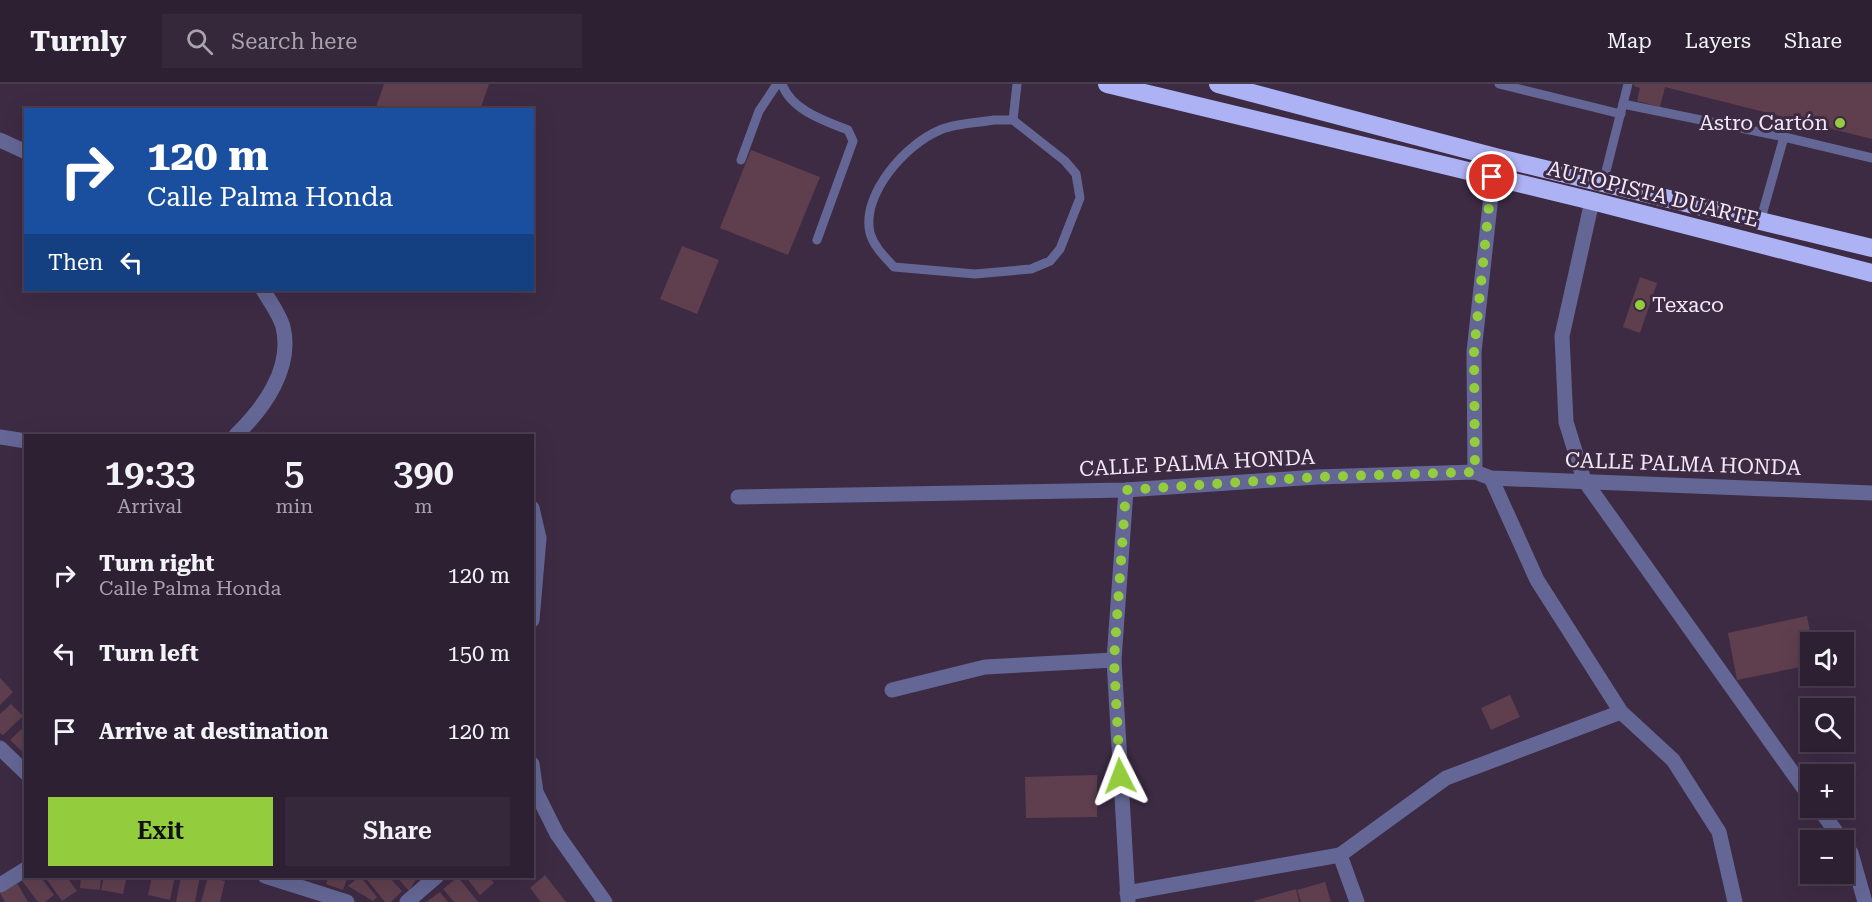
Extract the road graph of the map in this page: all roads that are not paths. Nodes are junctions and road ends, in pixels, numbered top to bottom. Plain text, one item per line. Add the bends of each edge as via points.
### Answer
1 (777, 84) edge
2 (782, 84) edge
3 (1017, 84) edge
4 (1107, 84) edge
5 (1218, 84) edge
6 (1499, 84) edge
7 (1628, 84) edge
8 (1623, 104) junction
9 (1621, 114) junction
10 (1013, 120) junction
11 (1785, 137) junction
12 (0, 140) edge
13 (24, 151) edge
14 (1872, 158) edge
15 (741, 160) dead end
16 (1492, 177) junction
17 (1603, 183) junction
18 (1592, 201) junction
19 (1760, 222) junction
20 (817, 240) dead end
21 (1872, 248) edge
22 (1872, 273) edge
23 (264, 291) edge
24 (237, 434) edge
25 (0, 437) edge
26 (24, 441) edge
27 (1475, 472) junction
28 (1491, 478) junction
29 (1584, 480) junction
30 (1126, 490) junction
31 (1872, 493) edge
32 (738, 497) dead end
33 (534, 517) edge
34 (534, 597) edge
35 (1114, 660) junction
36 (892, 690) dead end
37 (1621, 712) junction
38 (0, 748) edge
39 (24, 771) edge
40 (1800, 783) edge
41 (534, 793) edge
42 (1340, 855) junction
43 (1854, 864) edge
44 (24, 870) edge
45 (271, 878) edge
46 (435, 878) edge
47 (0, 885) edge
48 (1128, 897) edge
49 (347, 902) edge
50 (407, 902) edge
51 (605, 902) edge
52 (1357, 902) edge
53 (1736, 902) edge
54 (1865, 902) edge

1 - 15 lane via 759,111
2 - 20 lane via 803,110 848,130 853,141
3 - 10 lane
4 - 16 highway, AUTOPISTA DUARTE
5 - 17 highway, AUTOPISTA DUARTE
6 - 9 lane
7 - 8 lane
8 - 9 lane
8 - 11 lane
9 - 17 lane
10 - 10 lane via 1076,174 1080,198 1060,249 1050,261 1031,269 975,274 894,267 878,249 868,219 880,187 893,167 905,153 942,129
11 - 14 lane
11 - 19 lane
12 - 13 street
16 - 18 highway, AUTOPISTA DUARTE
16 - 27 street via 1474,351
17 - 19 highway, AUTOPISTA DUARTE
18 - 22 highway, AUTOPISTA DUARTE
18 - 29 street via 1562,336 1566,422
19 - 21 highway, AUTOPISTA DUARTE
23 - 24 street via 283,326 286,356 274,386
25 - 26 street
27 - 28 street, CALLE PALMA HONDA
27 - 30 street, CALLE PALMA HONDA via 1317,477
28 - 29 street, CALLE PALMA HONDA
28 - 37 street via 1537,580
29 - 31 street, CALLE PALMA HONDA
29 - 40 street
30 - 32 street, CALLE PALMA HONDA
30 - 35 street
33 - 34 street via 539,538
35 - 36 street via 985,667
35 - 48 street
37 - 42 street via 1446,778
37 - 53 street via 1673,760 1719,832
38 - 39 street
41 - 51 street via 557,834
42 - 48 street
42 - 52 street
43 - 54 street
44 - 47 street
45 - 49 street
46 - 50 street

